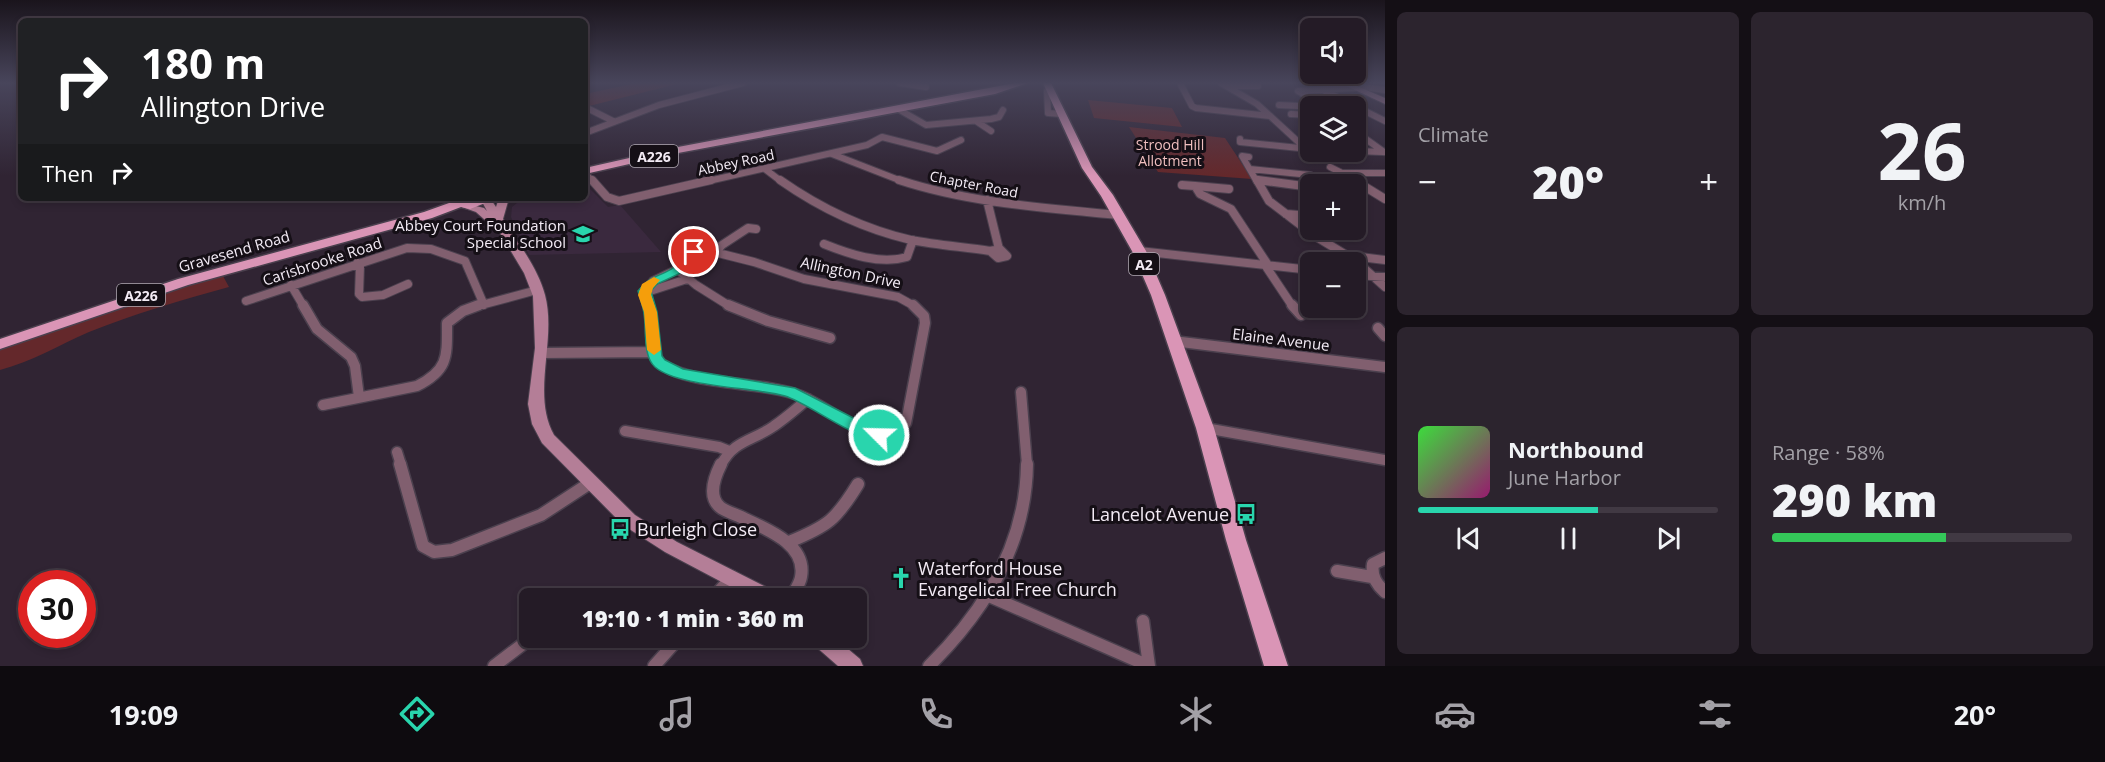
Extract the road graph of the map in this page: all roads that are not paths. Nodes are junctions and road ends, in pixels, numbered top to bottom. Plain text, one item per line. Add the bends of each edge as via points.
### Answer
1 (599, 114) edge
2 (633, 114) edge
3 (876, 114) edge
4 (906, 114) edge
5 (1001, 114) edge
6 (1062, 114) edge
7 (1071, 114) edge
8 (1246, 114) edge
9 (1267, 114) edge
10 (1371, 114) edge
11 (1270, 116) junction
12 (613, 121) junction
13 (976, 121) junction
14 (1385, 121) edge
15 (1076, 122) junction
16 (991, 131) dead end
17 (588, 132) edge
18 (1240, 139) dead end
19 (961, 140) dead end
20 (1074, 140) junction
21 (1366, 140) edge
22 (1300, 141) edge
23 (1300, 148) edge
24 (1366, 151) edge
25 (1385, 152) edge
26 (831, 154) junction
27 (1244, 155) dead end
28 (1330, 167) dead end
29 (765, 169) junction
30 (1250, 169) junction
31 (588, 171) edge
32 (1342, 173) junction
33 (1385, 173) edge
34 (1300, 174) edge
35 (588, 175) edge
36 (1256, 180) junction
37 (1182, 185) dead end
38 (1195, 186) junction
39 (1300, 186) edge
40 (1229, 189) dead end
41 (1107, 195) junction
42 (1385, 198) edge
43 (987, 200) junction
44 (476, 201) edge
45 (480, 201) edge
46 (481, 201) edge
47 (503, 201) edge
48 (1286, 214) junction
49 (1118, 215) junction
50 (1300, 215) edge
51 (497, 220) junction
52 (749, 228) dead end
53 (913, 240) junction
54 (824, 244) dead end
55 (1139, 251) junction
56 (716, 252) junction
57 (1342, 252) edge
58 (1366, 258) edge
59 (1385, 260) edge
60 (357, 263) junction
61 (1267, 265) junction
62 (1300, 269) edge
63 (678, 270) junction
64 (1366, 272) edge
65 (1366, 276) edge
66 (1370, 276) junction
67 (1385, 277) edge
68 (687, 279) junction
69 (408, 284) dead end
70 (291, 285) junction
71 (1385, 287) edge
72 (537, 290) junction
73 (644, 293) junction
74 (246, 301) dead end
75 (484, 305) junction
76 (1300, 314) edge
77 (1378, 328) dead end
78 (1385, 336) edge
79 (830, 338) dead end
80 (1173, 340) junction
81 (0, 344) edge
82 (655, 352) junction
83 (542, 353) junction
84 (1385, 367) edge
85 (1021, 392) dead end
86 (359, 398) junction
87 (808, 399) junction
88 (323, 405) dead end
89 (1205, 428) junction
90 (625, 431) dead end
91 (729, 451) junction
92 (398, 452) dead end
93 (1385, 460) edge
94 (590, 483) junction
95 (858, 484) dead end
96 (789, 542) junction
97 (1385, 558) edge
98 (1337, 571) dead end
99 (732, 577) junction
100 (1372, 577) junction
101 (722, 588) edge
102 (751, 588) edge
103 (799, 588) edge
104 (1385, 592) edge
105 (989, 596) junction
106 (1143, 621) dead end
107 (519, 647) edge
108 (670, 648) edge
109 (832, 648) edge
110 (850, 665) edge
111 (494, 666) edge
112 (654, 666) edge
113 (929, 666) edge
114 (1149, 666) edge
115 (1276, 666) edge

1 - 12 street
2 - 12 street
3 - 31 main road, A226 via 678,150
4 - 13 street via 926,125
5 - 13 street
6 - 20 main road, A2
7 - 15 main road, A2
8 - 11 street
9 - 11 street
10 - 14 street
11 - 22 street
12 - 17 street
13 - 16 street
15 - 20 main road via 1071,123 1076,134
15 - 41 main road, A2
18 - 23 street
19 - 26 street, Abbey Road via 937,151 887,138
20 - 41 main road, A2
21 - 25 street
24 - 25 street
26 - 29 street, Abbey Road
26 - 43 street, Chapter Road via 901,181
27 - 30 street
28 - 32 street
29 - 35 street, Abbey Road via 619,201 607,197
29 - 53 street via 788,188 836,214
30 - 34 street
30 - 36 street
32 - 33 street
32 - 42 street
36 - 39 street
36 - 48 street via 1269,201
37 - 38 street
38 - 40 street
38 - 61 street via 1200,194 1231,209
41 - 49 main road, A2
43 - 49 street, Chapter Road
43 - 53 street via 995,250
44 - 81 main road, Gravesend Road / A226 via 183,282
45 - 51 main road via 480,210
46 - 51 main road
47 - 51 main road
48 - 50 street
48 - 57 street
49 - 55 main road, A2
51 - 72 main road
52 - 56 street
53 - 54 street via 902,260 839,254
55 - 61 street
55 - 80 main road, A2
56 - 63 street, Allington Drive via 693,253
56 - 87 street, Allington Drive via 804,279 896,296 911,302 923,314 925,326 906,423 900,431 888,435 869,432
58 - 59 street
60 - 69 street via 362,297 382,295
60 - 70 street, Carisbrooke Road
60 - 75 street, Carisbrooke Road via 414,248 459,257 465,261
61 - 62 street
61 - 76 street
63 - 68 street
63 - 73 street, Allington Drive via 653,281
64 - 66 street
65 - 66 street
66 - 67 street
66 - 71 street
68 - 73 street
68 - 79 street via 730,308
70 - 74 street, Carisbrooke Road
70 - 86 street via 317,329 351,357
72 - 75 street
72 - 83 main road
73 - 82 street via 651,312
75 - 86 street via 458,313 447,323 446,362 436,376 417,386
77 - 78 street
80 - 84 street, Elaine Avenue
80 - 89 main road, A2
82 - 83 street
82 - 87 street, Allington Drive via 660,363 676,372 780,390
83 - 94 main road via 536,400 540,424 552,444
85 - 105 street via 1027,429 1025,505
86 - 88 street
87 - 91 street via 772,428
89 - 93 street
89 - 115 main road, A2
90 - 91 street
91 - 96 street via 714,481 716,504
92 - 94 street via 423,546 435,553 541,515
94 - 99 main road via 647,533
95 - 96 street via 835,521
96 - 103 street via 800,557 803,578
97 - 100 street via 1373,564
98 - 100 street
99 - 101 street
99 - 102 main road
100 - 104 street
105 - 113 street
105 - 114 street
106 - 114 street
107 - 111 street
108 - 112 street
109 - 110 main road

